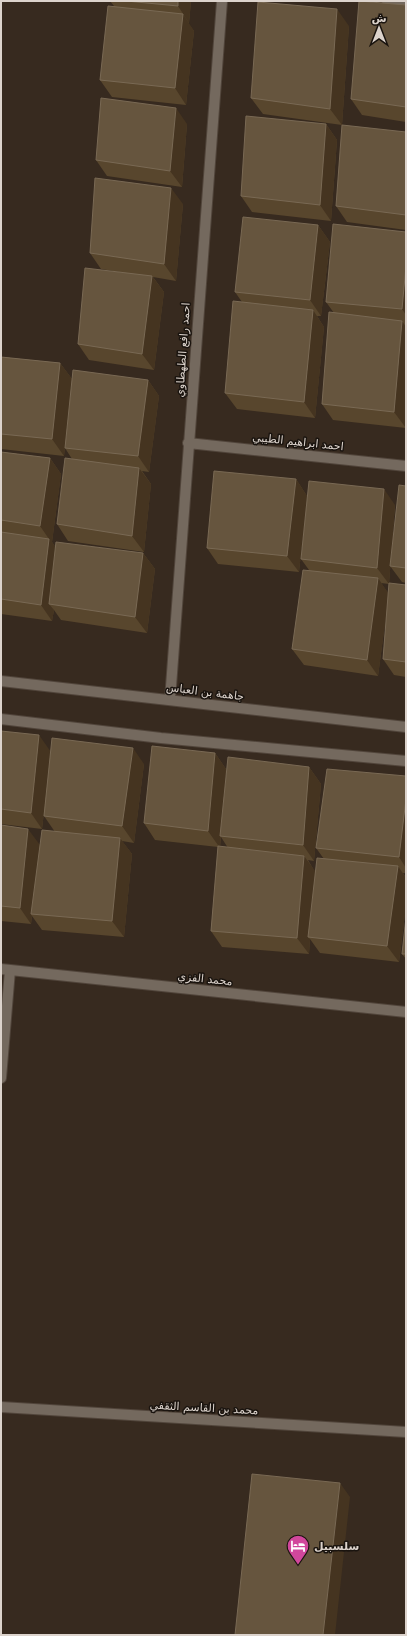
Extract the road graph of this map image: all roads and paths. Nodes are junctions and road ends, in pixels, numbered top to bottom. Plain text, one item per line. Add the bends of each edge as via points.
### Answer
1 (222, 1) edge
2 (387, 1) edge
3 (406, 3) edge
4 (188, 443) junction
5 (406, 466) edge
6 (1, 681) edge
7 (170, 700) junction
8 (1, 719) edge
9 (406, 727) edge
10 (406, 761) edge
11 (6, 970) edge
12 (406, 1012) edge
13 (1, 1078) edge
14 (1, 1407) edge
15 (406, 1432) edge

1 - 4 street, احمد رافع الطهطاوي
2 - 3 street
4 - 5 street, احمد ابراهيم الطيبي
4 - 7 street, احمد رافع الطهطاوي
6 - 7 street, جاهمة بن العباس
7 - 9 street, جاهمة بن العباس
8 - 10 street via 161,738
11 - 12 street, محمد الفزي
11 - 13 street
14 - 15 street, محمد بن القاسم الثقفي

